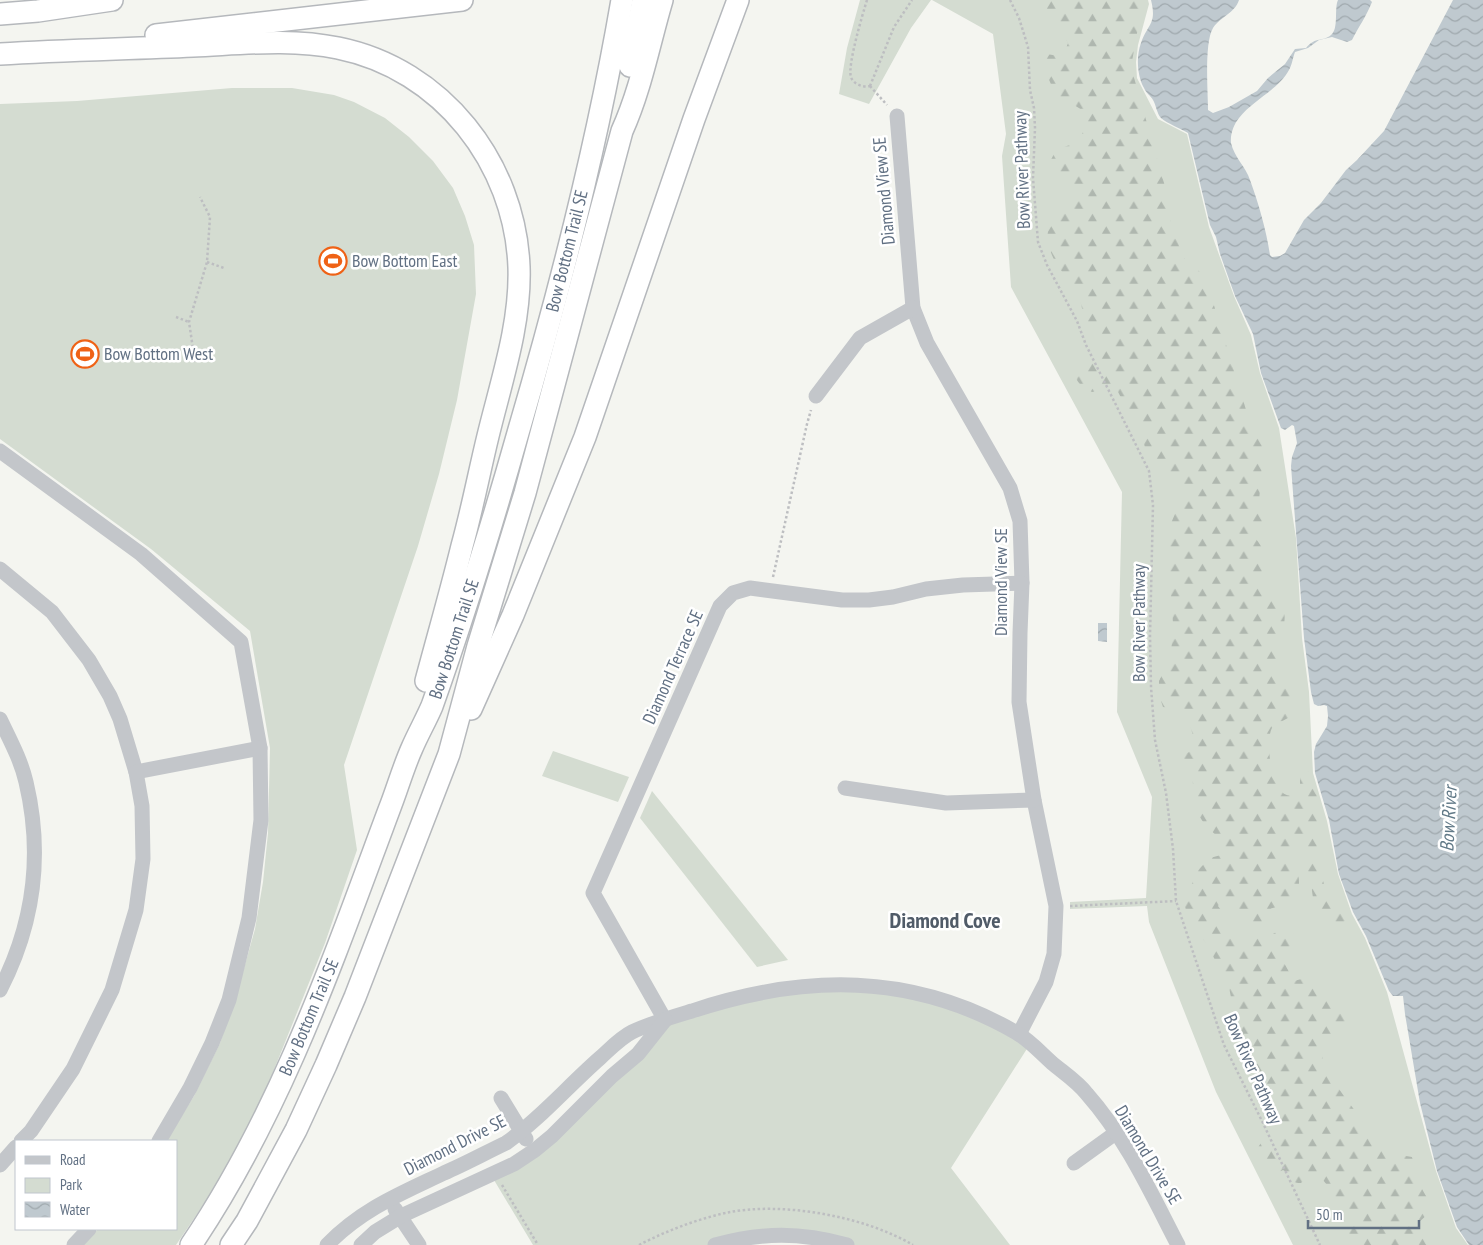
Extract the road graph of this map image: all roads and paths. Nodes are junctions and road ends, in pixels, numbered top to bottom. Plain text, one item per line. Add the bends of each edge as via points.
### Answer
1 (112, 0) edge
2 (462, 0) edge
3 (622, 0) edge
4 (643, 0) edge
5 (662, 0) edge
6 (738, 0) edge
7 (867, 0) edge
8 (912, 0) edge
9 (1010, 0) edge
10 (0, 14) edge
11 (635, 34) junction
12 (4, 54) edge
13 (870, 86) junction
14 (897, 116) joint
15 (200, 197) dead end
16 (206, 262) junction
17 (224, 268) dead end
18 (913, 308) junction
19 (176, 317) dead end
20 (188, 322) junction
21 (195, 362) dead end
22 (816, 396) joint
23 (0, 452) edge
24 (0, 570) edge
25 (1022, 583) junction
26 (770, 591) junction
27 (0, 719) edge
28 (260, 748) junction
29 (412, 748) junction
30 (449, 754) junction
31 (136, 772) junction
32 (845, 788) dead end
33 (1034, 800) junction
34 (1176, 901) junction
35 (1056, 906) junction
36 (0, 990) edge
37 (665, 1020) junction
38 (1019, 1034) junction
39 (500, 1098) dead end
40 (1117, 1132) junction
41 (521, 1133) junction
42 (22, 1140) edge
43 (160, 1140) edge
44 (15, 1148) edge
45 (535, 1150) junction
46 (1074, 1163) dead end
47 (0, 1164) edge
48 (495, 1174) junction
49 (389, 1199) junction
50 (400, 1216) junction
51 (88, 1230) edge
52 (74, 1245) edge
53 (191, 1245) edge
54 (231, 1245) edge
55 (328, 1245) edge
56 (361, 1245) edge
57 (419, 1245) edge
58 (538, 1245) edge
59 (716, 1245) edge
60 (847, 1245) edge
61 (1178, 1245) edge
62 (1320, 1245) edge

1 - 10 highway
2 - 12 highway
3 - 11 highway, Bow Bottom Trail SE
4 - 11 highway
5 - 11 highway, Bow Bottom Trail SE
6 - 30 highway via 585,437 485,681
7 - 13 path via 850,76 861,86
8 - 13 path via 894,27
9 - 34 path, Bow River Pathway via 1028,47 1034,108 1033,178 1038,242 1149,470 1153,504 1151,687 1155,740 1173,849
11 - 29 highway, Bow Bottom Trail SE via 592,157 488,537 430,709
11 - 30 highway, Bow Bottom Trail SE via 641,80 622,131 525,492
12 - 29 highway via 252,43 337,47 379,60 415,79 451,109 481,146 497,175 510,212 517,249 518,291 510,346 463,543 418,710
13 - 14 path
14 - 18 street, Diamond View SE
15 - 16 path via 210,218
16 - 17 path
16 - 20 path
18 - 22 street via 860,338
18 - 25 street, Diamond View SE via 927,343 1010,488 1020,521
19 - 20 path
20 - 21 path
22 - 26 path
23 - 28 street via 141,554 241,642
24 - 31 street via 52,612 89,660 120,719
25 - 26 street, Diamond Terrace SE via 935,588 869,600
25 - 33 street, Diamond View SE via 1019,702
26 - 37 street, Diamond Terrace SE via 750,588 733,593 720,606 593,893
27 - 36 street via 26,782 34,826 35,862 29,910 16,954
28 - 31 street
28 - 43 street via 261,820 249,918 240,959 212,1043
29 - 53 highway, Bow Bottom Trail SE via 334,959 268,1112
30 - 54 highway, Bow Bottom Trail SE via 326,1065 296,1130
31 - 42 street via 142,806 143,859 136,910 112,990 73,1070
32 - 33 street via 946,803
33 - 35 street, Diamond View SE
34 - 35 path
34 - 62 path, Bow River Pathway via 1224,1045
35 - 38 street, Diamond View SE via 1054,954 1046,982
37 - 38 street, Diamond Drive SE via 716,1003 775,989 824,984 856,985 930,996
37 - 41 street, Diamond Drive SE via 631,1032
37 - 45 street via 638,1054
38 - 40 street, Diamond Drive SE via 1086,1092
39 - 41 street
40 - 46 street
40 - 61 street, Diamond Drive SE
41 - 45 street
41 - 49 street, Diamond Drive SE
44 - 47 street
45 - 48 street
48 - 50 street
48 - 58 path
49 - 50 street
49 - 55 street, Diamond Drive SE via 344,1228
50 - 56 street
50 - 57 street
51 - 52 street
59 - 60 street via 761,1235 819,1237

